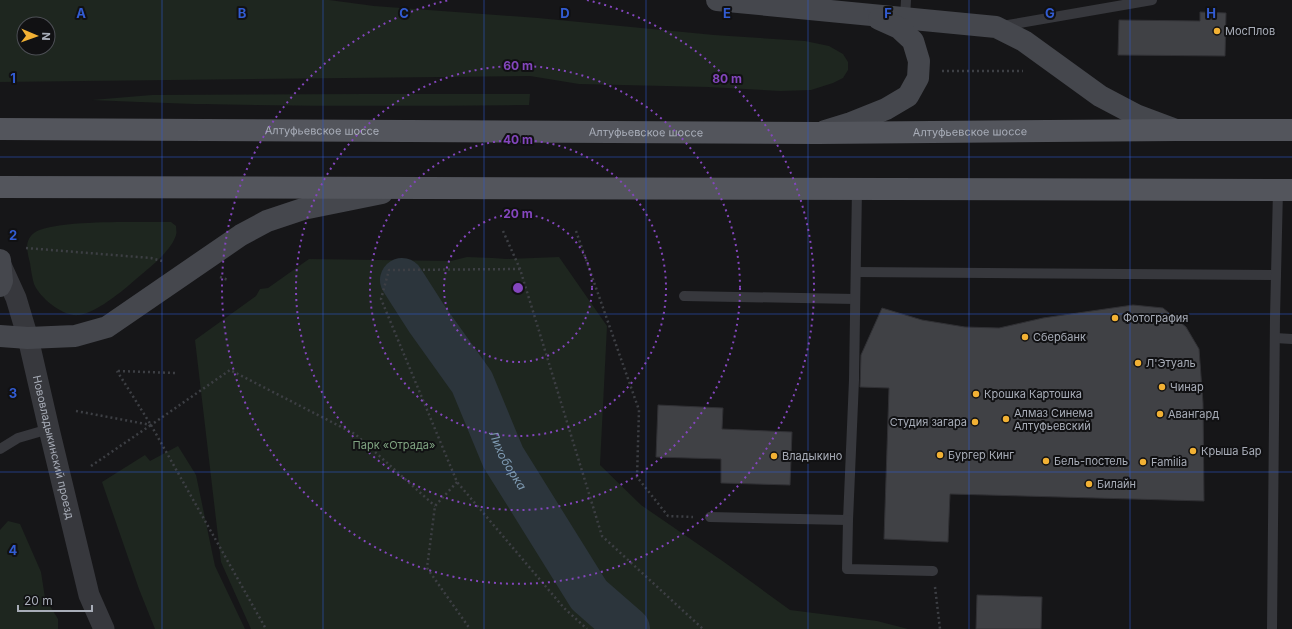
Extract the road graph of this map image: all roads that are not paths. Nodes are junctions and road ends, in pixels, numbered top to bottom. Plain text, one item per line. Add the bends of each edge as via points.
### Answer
1 (717, 0) edge
2 (1152, 0) edge
3 (906, 9) edge
4 (869, 15) junction
5 (996, 27) junction
6 (0, 129) edge
7 (1176, 130) junction
8 (1292, 130) edge
9 (818, 133) junction
10 (0, 187) edge
11 (857, 188) junction
12 (402, 189) junction
13 (1285, 190) edge
14 (0, 270) edge
15 (856, 272) junction
16 (1276, 275) junction
17 (684, 296) dead end
18 (855, 299) junction
19 (0, 336) edge
20 (28, 338) junction
21 (1275, 338) junction
22 (1292, 338) edge
23 (48, 429) junction
24 (0, 449) edge
25 (710, 517) road end
26 (848, 520) junction
27 (933, 571) road end
28 (104, 629) edge
29 (1272, 629) edge

1 - 4 main road
2 - 5 lane
3 - 4 main road
3 - 5 main road
4 - 9 main road via 899,28 913,41 919,61 918,78 908,96 886,109
5 - 7 main road via 1024,41 1100,96 1136,115
6 - 9 main road, Алтуфьевское шоссе
7 - 8 main road, Алтуфьевское шоссе
7 - 9 main road, Алтуфьевское шоссе
10 - 12 main road
11 - 12 main road
11 - 13 main road
11 - 15 lane
12 - 20 main road via 303,208 267,221 241,235 107,327 75,336
13 - 16 lane
14 - 20 street, Нововладыкинский проезд via 16,298
15 - 16 lane
15 - 18 lane
16 - 21 lane
17 - 18 lane
18 - 26 lane
19 - 20 main road
20 - 23 street, Нововладыкинский проезд
21 - 22 lane
21 - 29 lane
23 - 24 lane via 18,438
23 - 28 street, Нововладыкинский проезд via 89,595
25 - 26 lane
26 - 27 lane via 847,569

